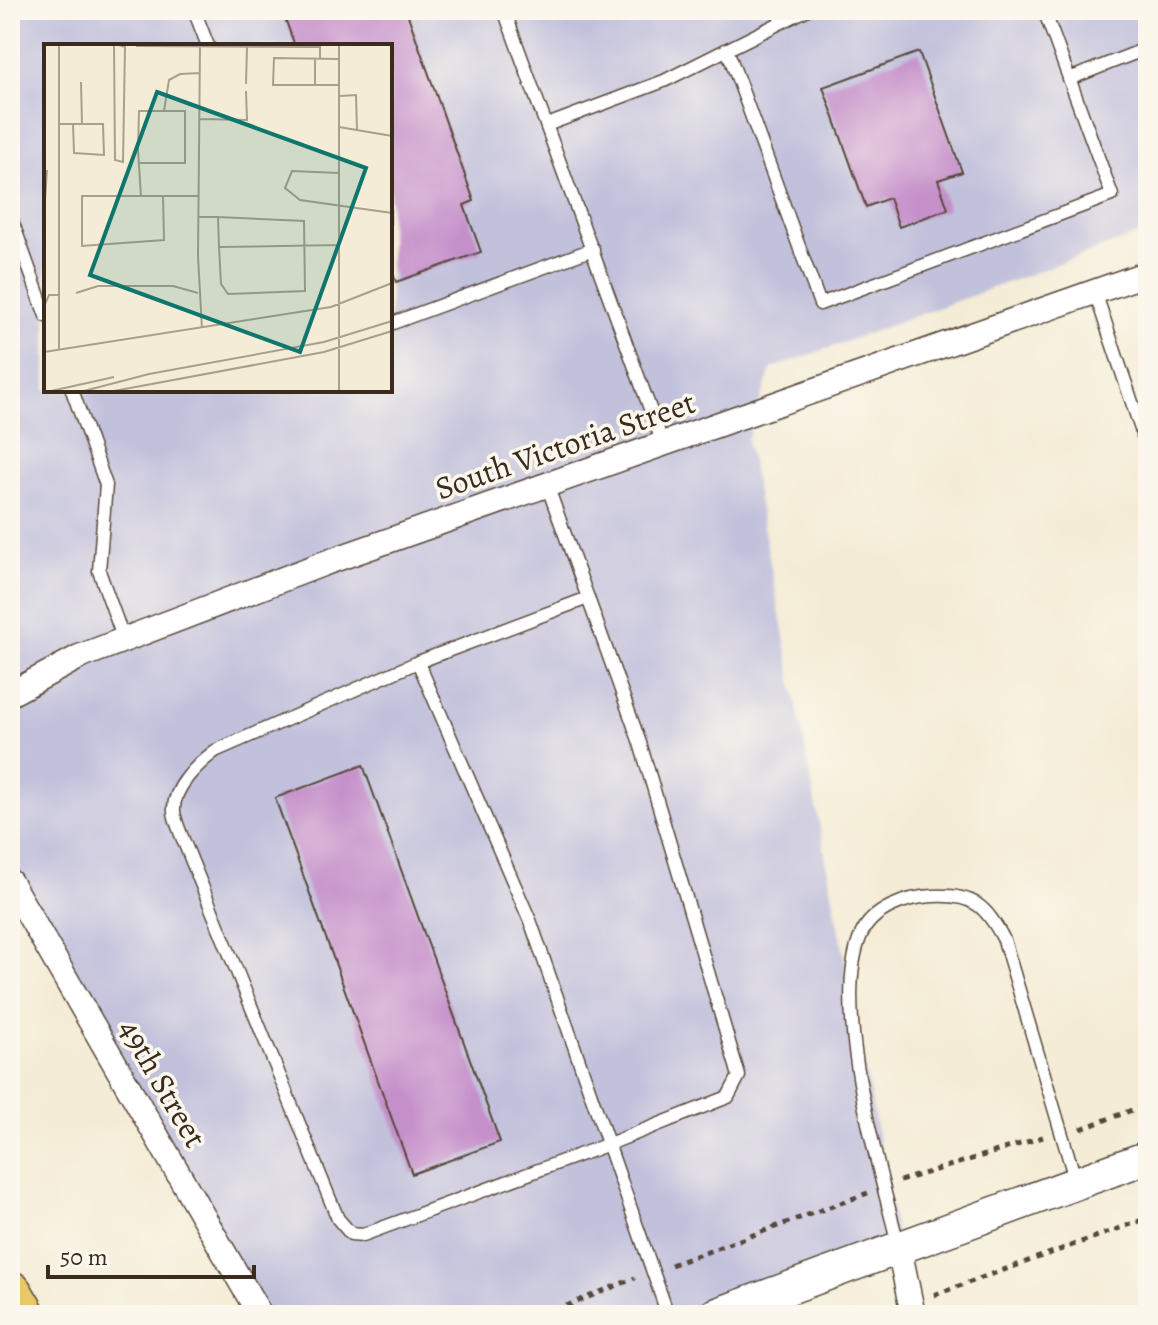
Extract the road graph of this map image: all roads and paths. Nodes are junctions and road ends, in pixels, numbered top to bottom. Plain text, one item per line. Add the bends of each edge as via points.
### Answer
1 (194, 10) edge
2 (504, 10) edge
3 (806, 10) edge
4 (1044, 10) edge
5 (207, 44) edge
6 (1148, 48) edge
7 (727, 49) junction
8 (1069, 79) junction
9 (547, 125) junction
10 (10, 215) edge
11 (593, 249) junction
12 (1148, 273) edge
13 (1095, 292) junction
14 (44, 310) edge
15 (392, 323) edge
16 (73, 392) edge
17 (663, 444) junction
18 (1148, 450) edge
19 (547, 485) junction
20 (588, 598) junction
21 (124, 640) junction
22 (418, 662) junction
23 (10, 694) edge
24 (10, 882) edge
25 (1148, 1104) edge
26 (1061, 1133) junction
27 (609, 1144) junction
28 (1148, 1157) edge
29 (1076, 1184) junction
30 (884, 1187) junction
31 (1148, 1218) edge
32 (899, 1248) junction
33 (653, 1271) junction
34 (10, 1293) edge
35 (912, 1309) edge
36 (23, 1315) edge
37 (260, 1315) edge
38 (544, 1315) edge
39 (668, 1315) edge
40 (715, 1315) edge

1 - 5 lane
2 - 9 lane
3 - 7 lane
4 - 8 lane
6 - 8 lane
7 - 8 lane via 820,304 1112,195
7 - 9 lane via 664,81
9 - 11 lane
10 - 14 lane
11 - 15 lane
11 - 17 lane
12 - 13 street, South Victoria Street
13 - 17 street, South Victoria Street
13 - 18 lane
16 - 21 lane via 106,485 99,571
17 - 19 street, South Victoria Street
19 - 20 lane
19 - 21 street, South Victoria Street
20 - 22 lane
20 - 27 lane via 640,743 739,1076 728,1097
21 - 23 street, South Victoria Street
22 - 27 lane via 531,923
22 - 27 lane via 215,751 196,765 174,810 182,837 338,1219 351,1234 363,1235
24 - 37 street, 49th Street
25 - 26 path
26 - 29 lane
26 - 30 path
26 - 30 lane via 1004,940 992,916 979,904 948,896 896,903 862,932 851,988 851,1020
27 - 33 lane
28 - 29 street
29 - 32 street
30 - 32 lane
30 - 33 path
31 - 35 path
32 - 35 street
32 - 40 street
33 - 38 path
33 - 39 lane
34 - 36 highway

